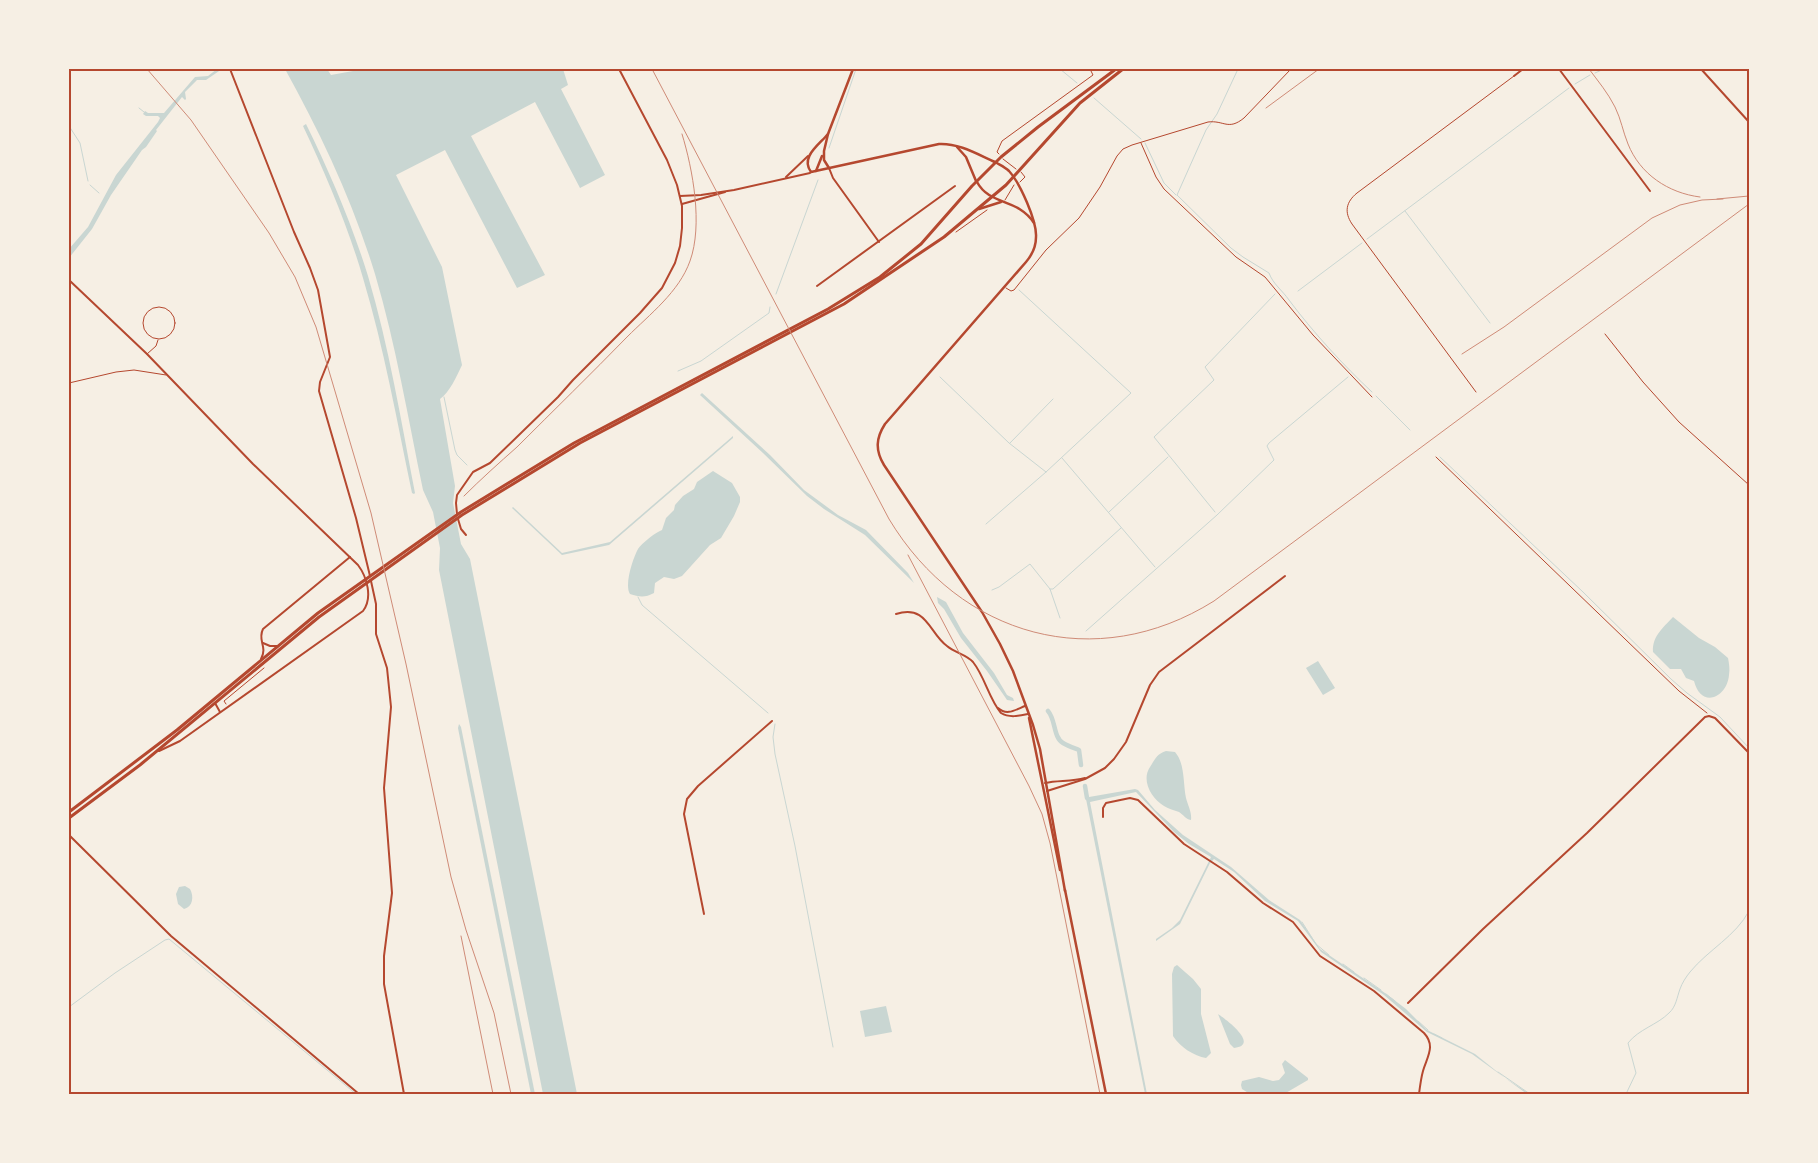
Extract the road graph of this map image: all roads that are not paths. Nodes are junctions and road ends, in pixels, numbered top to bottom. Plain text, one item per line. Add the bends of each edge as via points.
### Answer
1 (230, 69) edge
2 (618, 69) edge
3 (853, 69) edge
4 (1116, 69) edge
5 (1123, 69) edge
6 (1524, 69) edge
7 (1559, 69) edge
8 (1701, 69) edge
9 (1514, 76) joint
10 (1749, 122) edge
11 (828, 134) junction
12 (955, 146) junction
13 (824, 151) junction
14 (808, 156) junction
15 (995, 162) junction
16 (829, 168) junction
17 (816, 171) junction
18 (811, 172) junction
19 (1013, 177) junction
20 (786, 178) junction
21 (976, 182) junction
22 (955, 186) dead end
23 (734, 190) junction
24 (1650, 191) dead end
25 (680, 196) junction
26 (993, 197) junction
27 (1004, 202) junction
28 (682, 204) junction
29 (979, 209) junction
30 (1035, 226) junction
31 (879, 242) junction
32 (69, 280) edge
33 (817, 286) dead end
34 (801, 326) junction
35 (158, 339) junction
36 (147, 354) junction
37 (169, 376) junction
38 (69, 383) edge
39 (1476, 392) dead end
40 (466, 535) dead end
41 (350, 557) junction
42 (1285, 576) dead end
43 (358, 586) junction
44 (896, 614) dead end
45 (263, 642) junction
46 (279, 645) junction
47 (260, 660) junction
48 (213, 702) junction
49 (996, 706) junction
50 (1026, 706) junction
51 (220, 712) junction
52 (1028, 714) junction
53 (772, 721) dead end
54 (1749, 753) edge
55 (152, 755) junction
56 (1092, 776) junction
57 (1046, 782) junction
58 (1042, 783) junction
59 (1046, 792) junction
60 (69, 812) edge
61 (1103, 817) dead end
62 (69, 818) edge
63 (69, 835) edge
64 (704, 914) dead end
65 (1408, 1003) dead end
66 (359, 1094) edge
67 (404, 1094) edge
68 (1106, 1094) edge
69 (1418, 1094) edge

1 - 67 street via 319,296 330,357 319,391 367,563 376,604 376,634 388,670 391,714 384,788 392,893 384,980
2 - 25 street via 669,164
3 - 11 main road
4 - 15 main road
5 - 19 main road via 1077,106
6 - 9 street
7 - 24 street
8 - 10 street
9 - 39 lane via 1357,193 1347,208 1350,222
11 - 13 main road
11 - 14 main road
12 - 15 main road
12 - 16 main road via 937,144
12 - 21 main road via 966,157
13 - 16 main road via 824,160
13 - 17 main road
14 - 18 main road
14 - 20 street
15 - 19 main road
15 - 21 main road
16 - 17 main road
16 - 31 street
17 - 18 main road
18 - 20 street
19 - 26 main road
19 - 30 main road via 1033,215
20 - 23 street
21 - 26 main road
21 - 34 main road via 902,261
22 - 31 street
23 - 25 street
23 - 28 street
25 - 28 street
26 - 27 main road
26 - 29 main road
27 - 29 main road
27 - 30 main road via 1022,210
28 - 40 street via 679,250 660,290 558,397 492,460 475,470 457,495 460,526
29 - 34 main road via 877,283
30 - 50 main road via 1033,253 885,424 877,447 884,465 992,628
31 - 33 street
32 - 36 street
34 - 43 main road via 580,443 462,514
35 - 35 lane via 169,336 175,327 174,316 162,307 151,308 143,322 145,331
35 - 36 lane via 156,346
36 - 37 street
37 - 38 lane via 134,370
37 - 41 street
41 - 45 street via 264,628 260,633
41 - 51 street via 365,579 368,597 363,611
42 - 56 street via 1159,672 1148,688 1120,752 1108,766
43 - 46 main road
43 - 48 main road
44 - 49 street via 907,612 921,616 944,645 972,661
45 - 46 street via 270,646
45 - 47 street via 264,652
46 - 47 main road
47 - 48 main road
48 - 51 street
48 - 55 main road
48 - 60 main road
49 - 50 street via 1008,713
49 - 52 street via 1005,715
50 - 52 main road
51 - 55 street via 178,742
52 - 57 main road via 1038,740
52 - 58 main road
53 - 64 street via 695,789 686,802 685,819
54 - 65 street via 1716,719 1710,716 1702,720
55 - 62 main road
56 - 57 street via 1073,781
56 - 59 street
57 - 58 street
57 - 59 main road
58 - 59 main road
59 - 68 main road
61 - 69 street via 1106,803 1137,799 1179,840 1296,925 1323,958 1374,991 1426,1035 1430,1050
63 - 66 street via 171,936

